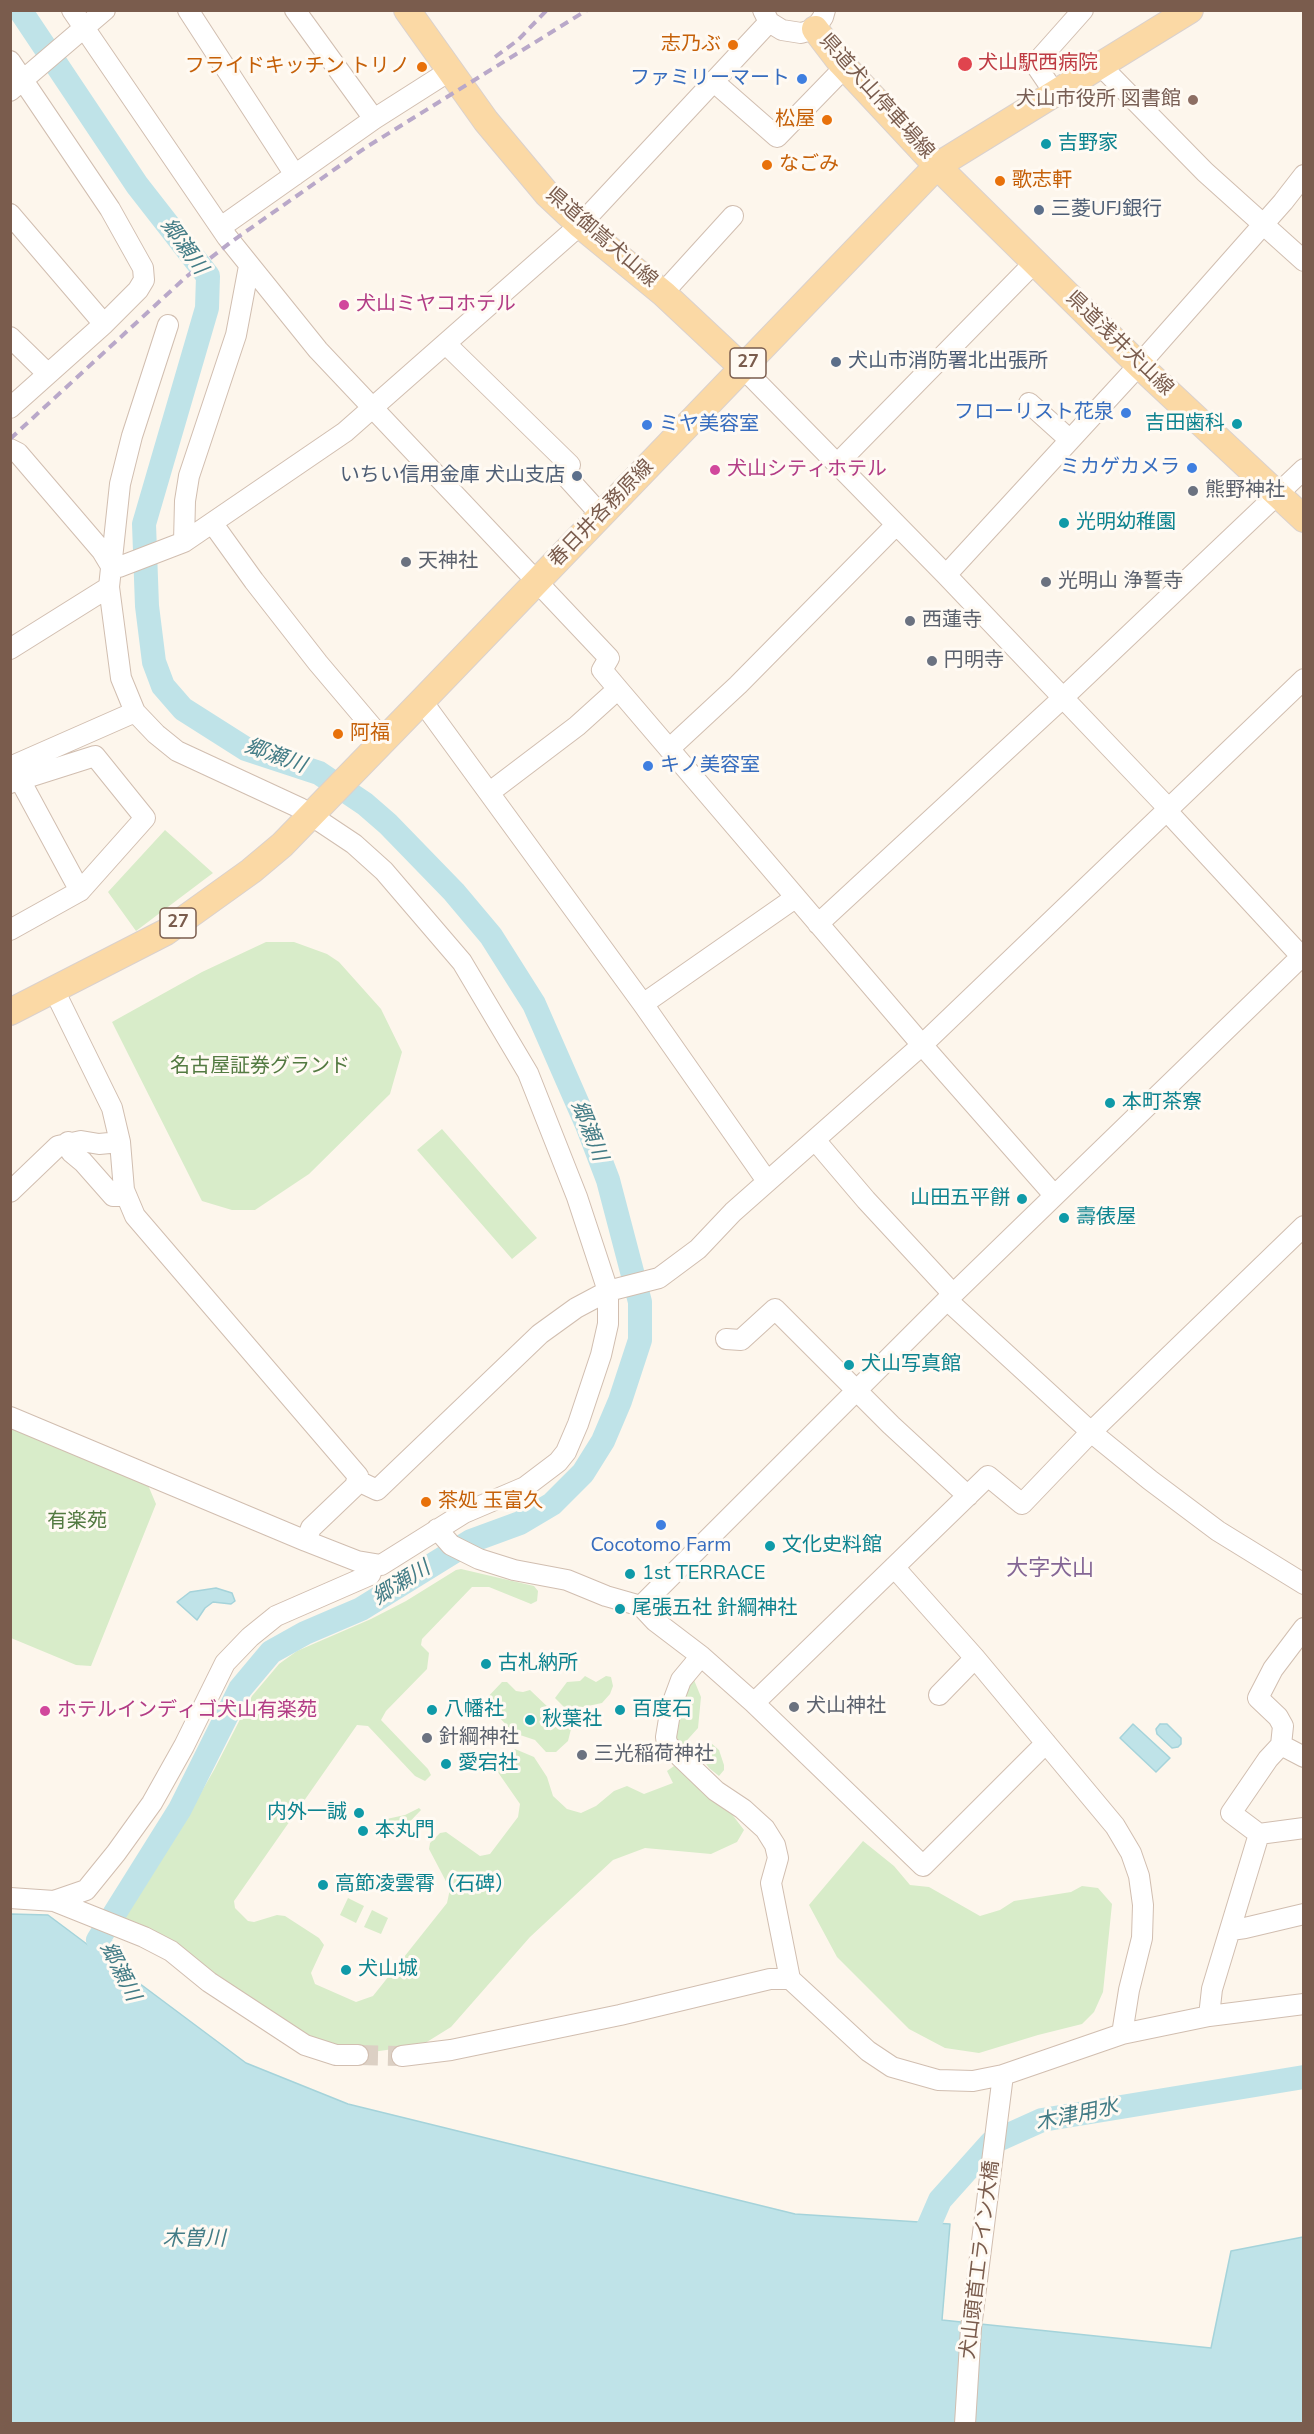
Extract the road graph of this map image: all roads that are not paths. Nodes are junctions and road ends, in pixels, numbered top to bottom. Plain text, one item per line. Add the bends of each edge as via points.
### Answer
1 (72, 10) edge
2 (105, 10) edge
3 (188, 10) edge
4 (295, 10) edge
5 (407, 10) edge
6 (1083, 10) edge
7 (1190, 10) edge
8 (766, 16) edge
9 (820, 20) edge
10 (81, 30) junction
11 (10, 61) edge
12 (1101, 66) junction
13 (845, 67) junction
14 (450, 70) junction
15 (713, 81) junction
16 (20, 82) edge
17 (1054, 92) junction
18 (374, 119) junction
19 (937, 166) junction
20 (295, 175) junction
21 (1304, 175) edge
22 (10, 214) edge
23 (733, 216) dead end
24 (1263, 223) junction
25 (580, 225) junction
26 (220, 227) junction
27 (1304, 261) edge
28 (1034, 263) junction
29 (249, 266) junction
30 (663, 292) junction
31 (104, 324) junction
32 (168, 325) dead end
33 (10, 337) edge
34 (446, 344) junction
35 (1139, 365) junction
36 (743, 368) junction
37 (48, 374) junction
38 (1029, 402) dead end
39 (10, 408) edge
40 (371, 409) junction
41 (1070, 440) junction
42 (10, 449) edge
43 (837, 464) junction
44 (1304, 469) edge
45 (1277, 494) junction
46 (601, 515) junction
47 (1304, 519) edge
48 (213, 524) junction
49 (896, 525) junction
50 (184, 542) junction
51 (119, 565) junction
52 (946, 575) junction
53 (538, 581) junction
54 (109, 587) junction
55 (10, 649) edge
56 (1304, 679) edge
57 (618, 689) junction
58 (1063, 698) junction
59 (422, 701) junction
60 (135, 712) junction
61 (384, 741) junction
62 (669, 749) junction
63 (14, 777) edge
64 (490, 792) junction
65 (317, 808) junction
66 (1167, 809) junction
67 (80, 891) junction
68 (795, 898) junction
69 (818, 924) junction
70 (10, 930) edge
71 (1301, 961) edge
72 (54, 990) junction
73 (643, 1004) junction
74 (10, 1012) edge
75 (922, 1045) junction
76 (815, 1140) junction
77 (68, 1142) junction
78 (120, 1142) junction
79 (767, 1181) junction
80 (10, 1192) edge
81 (1053, 1195) junction
82 (126, 1196) junction
83 (1304, 1226) edge
84 (614, 1289) junction
85 (950, 1297) junction
86 (726, 1339) dead end
87 (855, 1390) junction
88 (10, 1416) edge
89 (1091, 1432) junction
90 (358, 1481) junction
91 (968, 1496) junction
92 (437, 1529) junction
93 (306, 1541) junction
94 (374, 1565) junction
95 (894, 1567) junction
96 (1304, 1584) edge
97 (641, 1606) junction
98 (1304, 1628) edge
99 (701, 1656) junction
100 (975, 1658) junction
101 (939, 1695) dead end
102 (754, 1703) junction
103 (1046, 1743) junction
104 (1281, 1745) junction
105 (1304, 1757) edge
106 (1304, 1828) edge
107 (1259, 1834) junction
108 (10, 1898) edge
109 (54, 1901) junction
110 (1304, 1914) edge
111 (1231, 1930) junction
112 (790, 1979) junction
113 (1304, 2004) edge
114 (1209, 2016) junction
115 (1122, 2034) junction
116 (358, 2055) tunnel mouth
117 (402, 2056) tunnel mouth
118 (1003, 2075) junction
119 (965, 2424) edge

1 - 10 street
2 - 10 street
3 - 20 street
4 - 18 street
5 - 14 main road, 県道御嵩犬山線
6 - 17 street via 1035,64
7 - 12 main road, 春日井各務原線 / 27
8 - 9 street via 782,30 801,33
8 - 15 street
9 - 13 main road, 県道犬山停車場線
10 - 16 street
10 - 26 street
11 - 16 street
12 - 17 main road, 春日井各務原線 / 27
12 - 24 street via 1205,172
13 - 15 street via 777,138
13 - 19 main road, 県道犬山停車場線
14 - 18 street
14 - 25 main road, 県道御嵩犬山線 via 486,121 547,194
15 - 25 street
16 - 31 street via 110,209 143,268 144,280 138,290
17 - 19 main road, 春日井各務原線 / 27
18 - 20 street
19 - 28 main road, 県道浅井犬山線
19 - 36 main road, 春日井各務原線 / 27
20 - 26 street
21 - 24 street
22 - 31 street
23 - 30 street
24 - 27 street
24 - 35 street
25 - 30 main road, 県道御嵩犬山線
25 - 34 street
26 - 29 street
28 - 35 main road, 県道浅井犬山線
28 - 43 street
29 - 40 street
29 - 50 street via 236,335 189,476
30 - 36 main road, 県道御嵩犬山線
31 - 37 street
32 - 51 street via 120,484
33 - 37 street
34 - 40 street
34 - 46 street via 570,465 563,473
35 - 41 street
35 - 45 main road, 県道浅井犬山線
36 - 43 street
36 - 46 main road, 春日井各務原線 / 27
37 - 39 street
38 - 41 street
40 - 48 street via 345,432
40 - 53 street
41 - 52 street
42 - 51 street via 18,453 102,551
43 - 49 street
44 - 45 street
45 - 47 main road, 県道浅井犬山線
45 - 58 street
46 - 53 main road, 春日井各務原線 / 27
48 - 50 street
48 - 61 street via 311,654
49 - 52 street
49 - 62 street
50 - 51 street
51 - 54 street
52 - 58 street
53 - 57 street via 609,658 602,670
53 - 59 main road, 春日井各務原線 / 27
54 - 55 street
54 - 60 street via 121,678
56 - 66 street
57 - 62 street
57 - 64 street via 577,726
58 - 66 street
58 - 69 street
59 - 61 main road, 春日井各務原線 / 27
59 - 64 street
60 - 63 street
60 - 65 street via 177,751
61 - 65 main road, 春日井各務原線 / 27
62 - 68 street
63 - 67 street
63 - 67 street via 94,756 145,818
64 - 73 street
65 - 72 main road, 春日井各務原線 / 27 via 252,872 193,914
65 - 84 street via 384,871 462,962 528,1073
66 - 71 street
66 - 75 street
67 - 70 street
68 - 69 street
68 - 73 street
69 - 75 street
71 - 81 street
72 - 74 main road, 春日井各務原線 / 27
72 - 78 street via 105,1091
73 - 79 street
75 - 76 street
75 - 81 street
76 - 79 street
76 - 85 street
77 - 78 street
77 - 80 street via 45,1157
77 - 82 street via 71,1152 113,1196
78 - 82 street
79 - 84 street via 698,1249 659,1278
81 - 85 street
82 - 90 street via 145,1229 355,1471
83 - 89 street
84 - 90 street via 576,1308 540,1334 377,1490
84 - 92 street via 601,1355 566,1452 548,1472 525,1487
85 - 87 street
85 - 89 street
86 - 87 street via 741,1340 775,1309
87 - 91 street
87 - 97 street
88 - 93 street
89 - 91 street via 1022,1504 988,1476
89 - 96 street via 1218,1531
90 - 93 street via 311,1528
91 - 95 street
92 - 94 street via 386,1563
92 - 97 street via 452,1545 478,1559 567,1580
93 - 94 street
94 - 109 street via 370,1575 276,1616 225,1663 152,1803 86,1890
95 - 100 street
95 - 102 street
97 - 99 street
98 - 104 street via 1257,1698 1283,1726
99 - 102 street
99 - 112 street via 681,1680 666,1737 668,1744 716,1791 765,1829 775,1845 778,1858 771,1883
100 - 101 street
100 - 103 street
102 - 103 street via 923,1866
103 - 115 street via 1115,1826 1139,1876 1142,1938
104 - 105 street
104 - 107 street via 1231,1813
106 - 107 street
107 - 111 street
108 - 109 street
109 - 116 street via 171,1951 248,2009 306,2045 336,2055
110 - 111 street
111 - 114 street via 1212,1989
112 - 117 street via 770,1979 620,2015 451,2050
112 - 118 street via 868,2051 892,2067 938,2080
113 - 114 street
114 - 115 street
115 - 118 street
118 - 119 street, 犬山頭首工ライン大橋 via 972,2318

